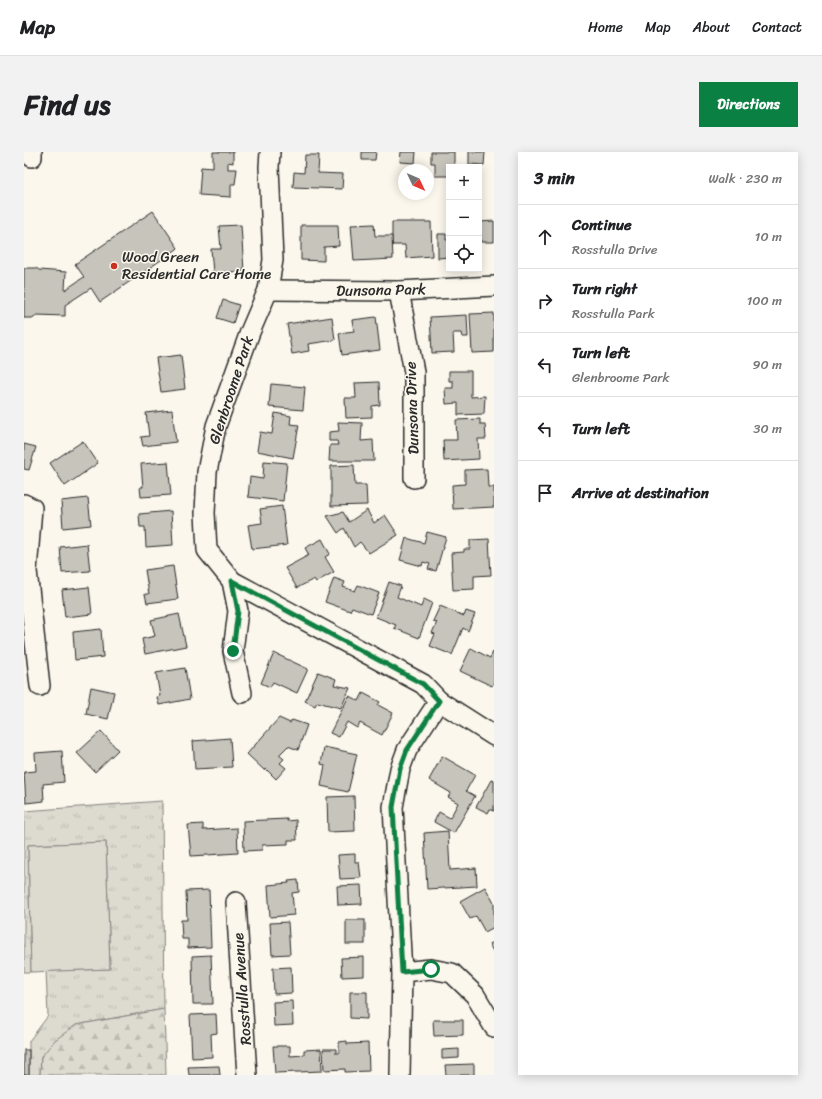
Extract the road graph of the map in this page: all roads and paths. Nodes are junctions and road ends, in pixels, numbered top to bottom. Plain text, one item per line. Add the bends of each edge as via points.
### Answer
1 (270, 152) edge
2 (494, 286) edge
3 (268, 290) junction
4 (399, 291) junction
5 (414, 478) dead end
6 (24, 504) edge
7 (232, 581) junction
8 (40, 686) dead end
9 (242, 693) dead end
10 (439, 701) junction
11 (494, 736) edge
12 (236, 902) dead end
13 (402, 972) junction
14 (494, 1027) edge
15 (247, 1075) edge
16 (400, 1075) edge

1 - 3 street, Glenbroome Park via 273,260
2 - 4 street, Dunsona Park
3 - 4 street, Dunsona Park
3 - 7 street, Glenbroome Park via 216,426 207,472 207,550
4 - 5 street, Dunsona Drive via 414,372
6 - 8 street via 32,508 27,571
7 - 9 street via 238,611 233,651
7 - 10 street, Glenbroome Park via 423,684
10 - 11 street, Glenbroome Park
10 - 13 street via 407,750 400,769 393,807
12 - 15 street, Rosstulla Avenue
13 - 14 street via 431,969 452,973 475,995
13 - 16 street

